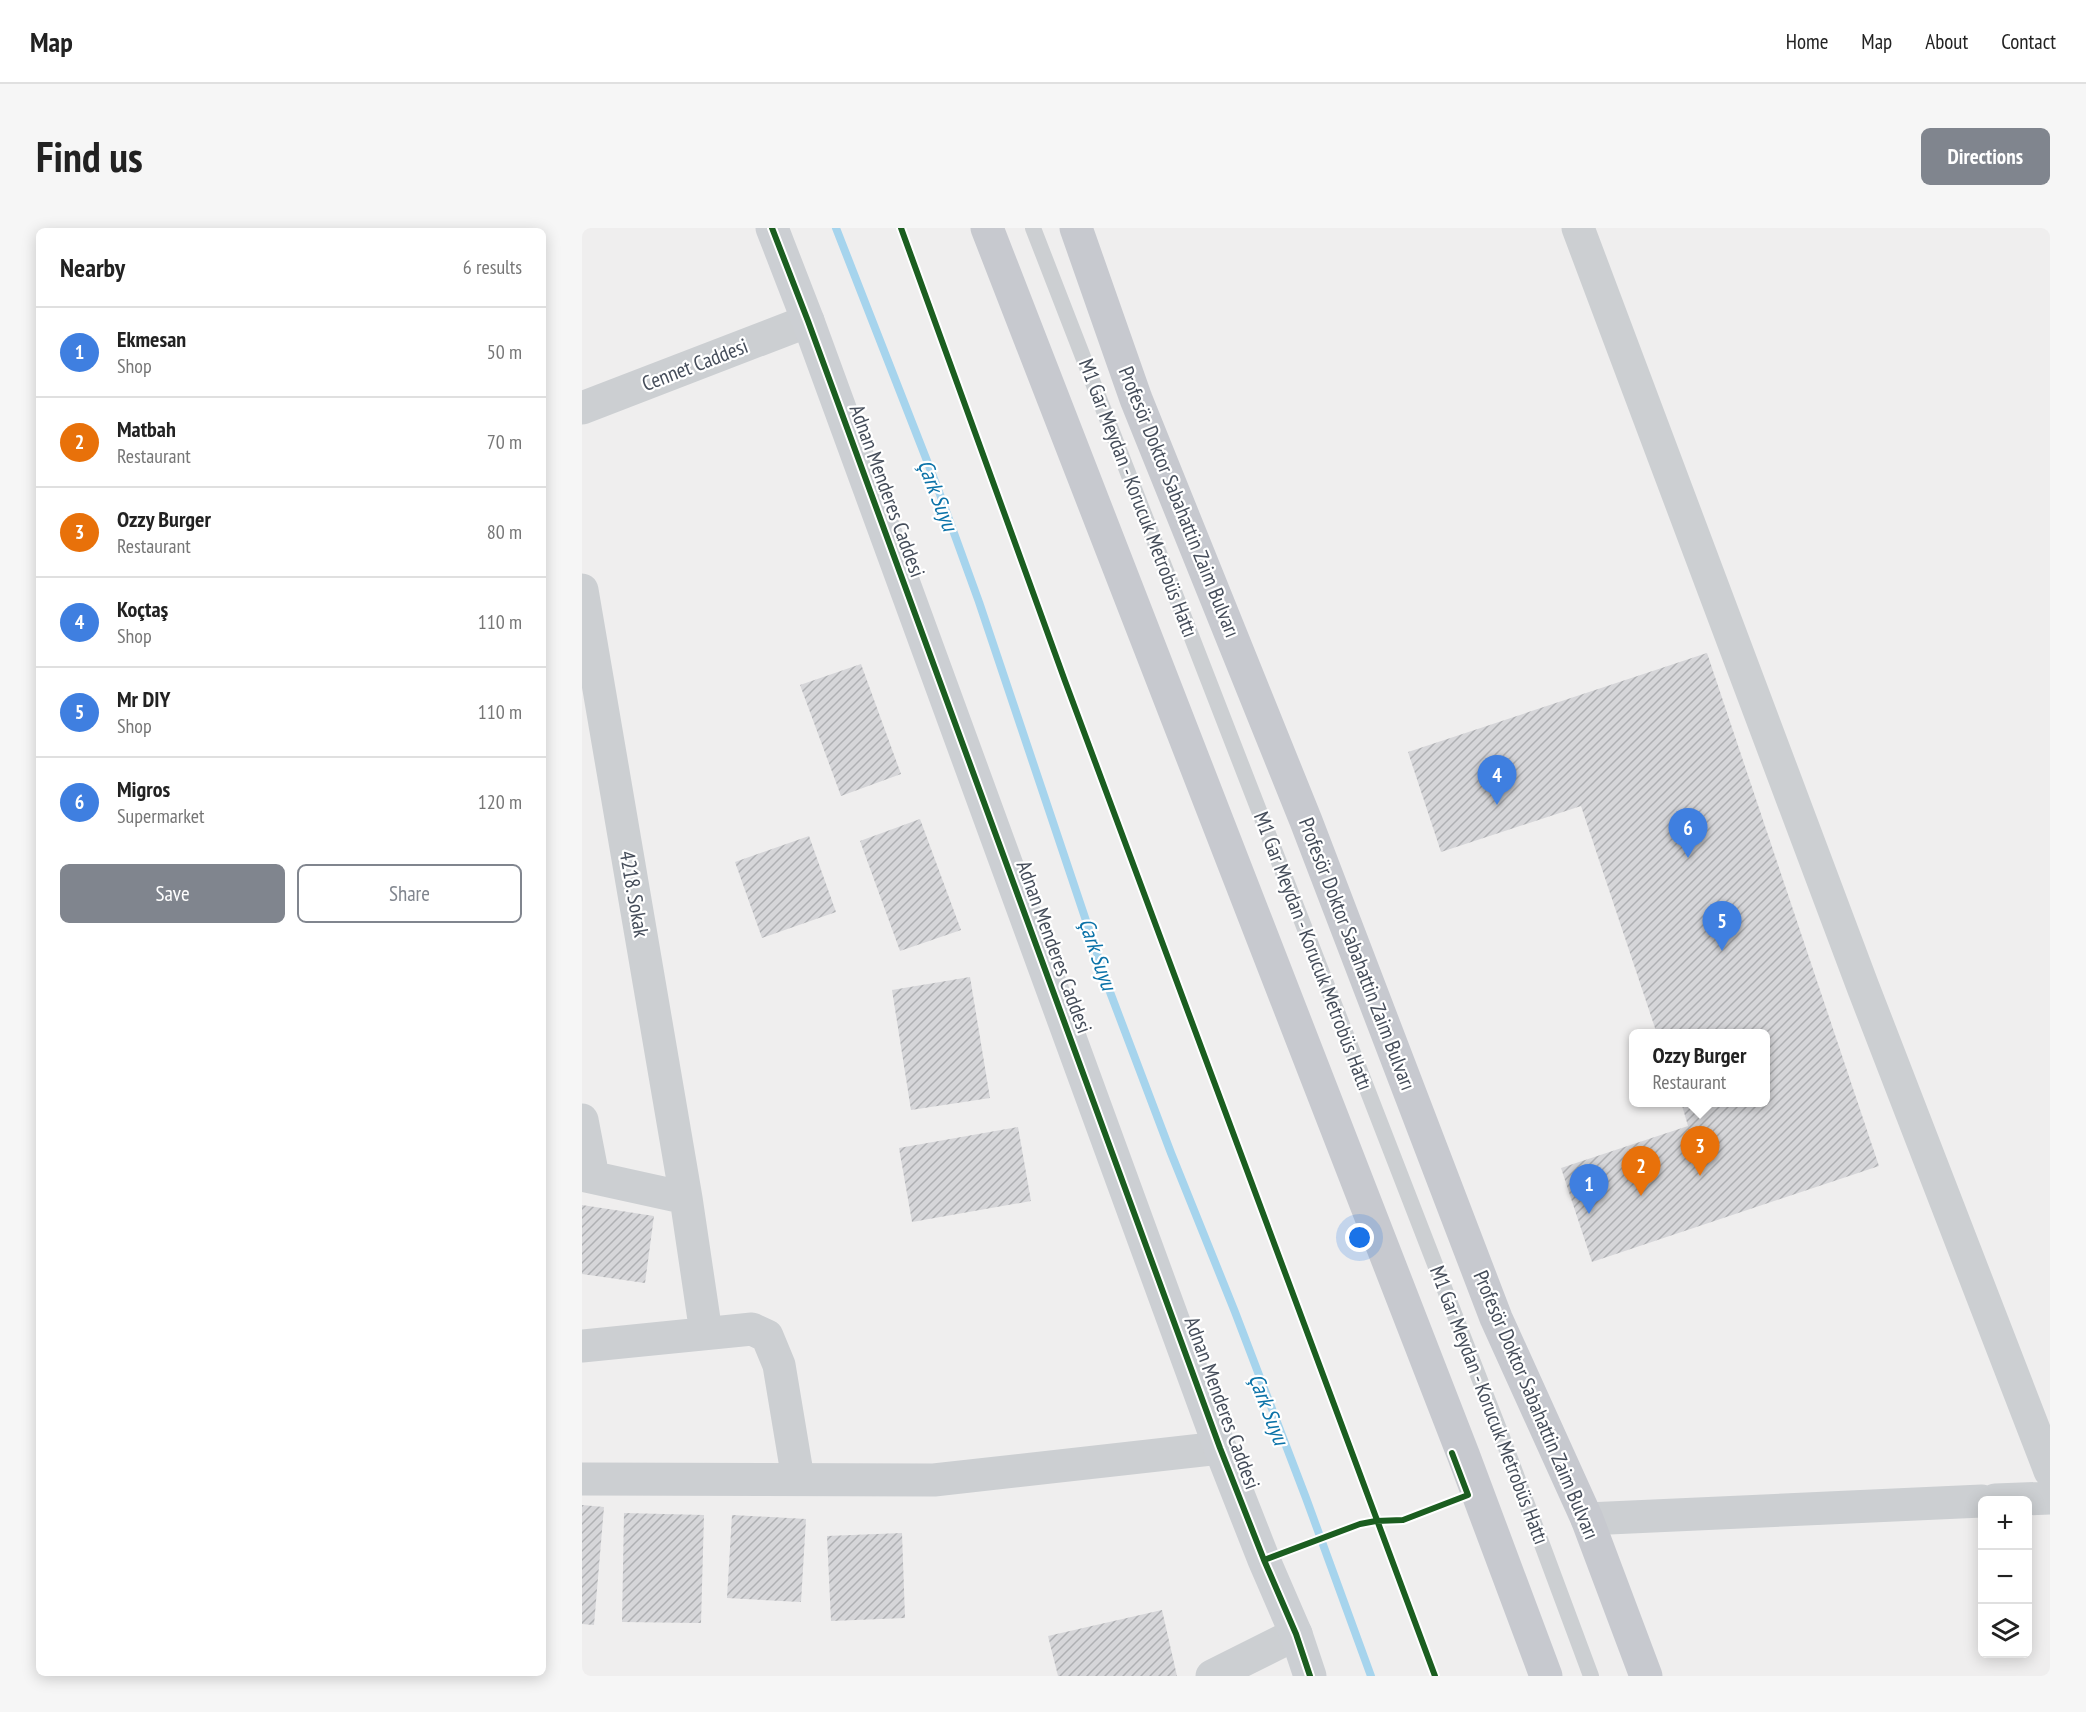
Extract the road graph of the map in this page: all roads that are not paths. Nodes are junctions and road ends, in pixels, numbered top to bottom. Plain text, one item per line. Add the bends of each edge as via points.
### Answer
1 (772, 228) edge
2 (987, 228) edge
3 (1033, 228) edge
4 (1076, 228) edge
5 (1578, 228) edge
6 (808, 321) junction
7 (582, 408) edge
8 (582, 590) edge
9 (582, 1120) edge
10 (587, 1176) edge
11 (686, 1198) junction
12 (706, 1333) junction
13 (582, 1346) edge
14 (1220, 1448) junction
15 (2050, 1471) edge
16 (582, 1479) edge
17 (798, 1479) junction
18 (2050, 1498) edge
19 (2032, 1499) edge
20 (1978, 1501) edge
21 (1587, 1519) junction
22 (1296, 1634) junction
23 (1212, 1676) edge
24 (1310, 1676) edge
25 (1546, 1676) edge
26 (1591, 1676) edge
27 (1646, 1676) edge

1 - 6 street, Adnan Menderes Caddesi
2 - 25 main road
3 - 26 lane, M1 Gar Meydan - Korucuk Metrobüs Hattı
4 - 21 main road, Profesör Doktor Sabahattin Zaim Bulvarı via 1136,399 1311,832 1496,1318
5 - 15 street via 1863,987
6 - 7 street, Cennet Caddesi
6 - 14 street, Adnan Menderes Caddesi
8 - 11 street, 4218. Sokak
9 - 10 street
10 - 11 street
11 - 12 street, 4218. Sokak
12 - 13 street
12 - 17 street via 752,1329 767,1336 779,1365
14 - 17 street via 934,1479
14 - 22 street, Adnan Menderes Caddesi
16 - 17 street
18 - 19 street
20 - 21 street
21 - 27 main road, Profesör Doktor Sabahattin Zaim Bulvarı
22 - 23 street
22 - 24 street, Adnan Menderes Caddesi

